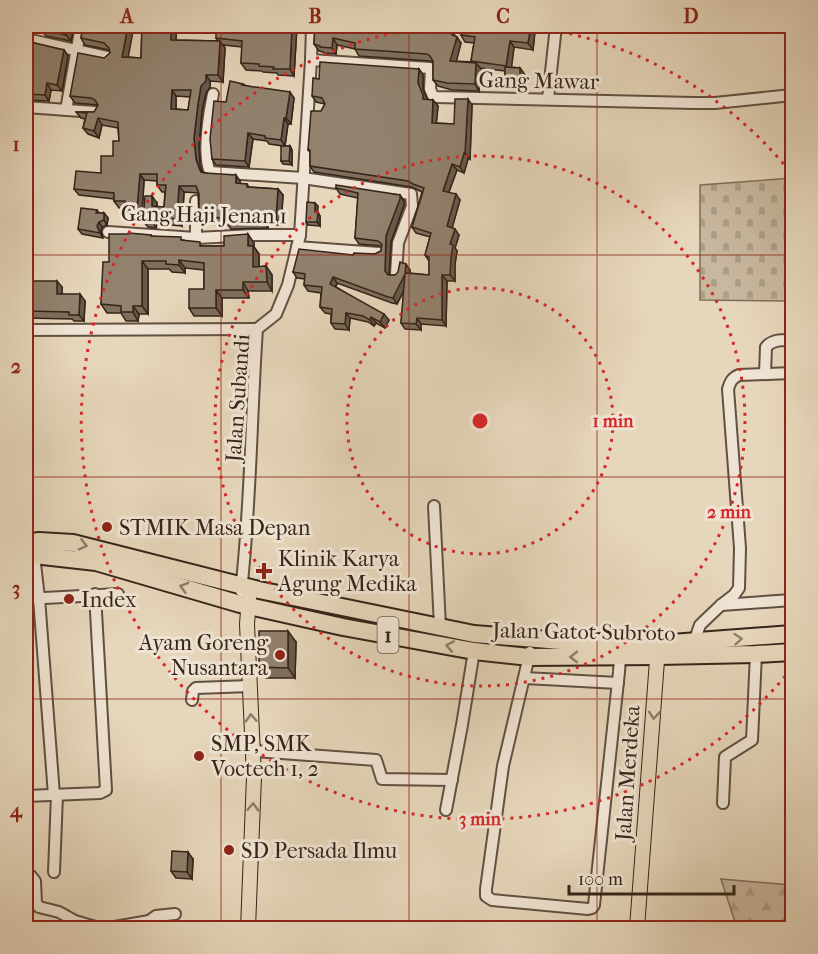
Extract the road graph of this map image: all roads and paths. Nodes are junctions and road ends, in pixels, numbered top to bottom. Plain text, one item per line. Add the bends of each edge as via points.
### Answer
1 (81, 26) edge
2 (312, 26) edge
3 (556, 26) edge
4 (26, 39) edge
5 (76, 49) junction
6 (107, 57) edge
7 (311, 60) junction
8 (213, 94) dead end
9 (792, 95) edge
10 (548, 99) junction
11 (26, 107) edge
12 (308, 108) junction
13 (66, 110) junction
14 (322, 110) edge
15 (94, 112) edge
16 (303, 178) junction
17 (196, 201) edge
18 (108, 232) edge
19 (196, 238) junction
20 (298, 241) junction
21 (379, 253) edge
22 (396, 274) edge
23 (257, 329) junction
24 (26, 330) edge
25 (792, 340) edge
26 (792, 373) edge
27 (765, 374) junction
28 (434, 506) dead end
29 (28, 552) edge
30 (246, 586) junction
31 (95, 594) junction
32 (118, 594) dead end
33 (39, 598) junction
34 (26, 599) edge
35 (792, 600) edge
36 (244, 604) junction
37 (721, 605) junction
38 (440, 626) junction
39 (792, 634) edge
40 (532, 639) junction
41 (693, 642) junction
42 (658, 650) junction
43 (474, 651) junction
44 (792, 652) edge
45 (756, 654) junction
46 (529, 657) junction
47 (620, 657) junction
48 (525, 678) junction
49 (618, 683) junction
50 (250, 686) junction
51 (192, 700) dead end
52 (253, 752) junction
53 (452, 780) junction
54 (55, 795) junction
55 (26, 796) edge
56 (723, 803) dead end
57 (446, 810) dead end
58 (54, 872) dead end
59 (26, 874) edge
60 (175, 914) dead end
61 (149, 925) edge
62 (99, 928) edge
63 (109, 928) edge
64 (248, 928) edge
65 (637, 928) edge

1 - 5 street
2 - 7 street, Jalan Subandi
3 - 10 street
4 - 5 street
5 - 6 street
5 - 13 street
7 - 10 street, Gang Mawar via 430,68 430,89 436,97
7 - 12 street, Jalan Subandi
8 - 16 street via 206,133 209,171
9 - 10 street, Gang Mawar via 715,103
11 - 13 street
12 - 14 street
12 - 16 street, Jalan Subandi
13 - 15 street
16 - 20 street, Jalan Subandi
16 - 22 street via 411,194 412,206 398,243
17 - 19 street
18 - 19 street, Gang Haji Jenan 1
19 - 20 street, Gang Haji Jenan 1 via 254,234
20 - 21 street, Gang Haji Jenan 1
20 - 23 street, Jalan Subandi via 288,285 276,314
23 - 24 street
23 - 30 street, Jalan Subandi
25 - 27 street via 776,341 766,347
26 - 27 street
27 - 37 street via 739,375 729,383 740,578 739,588
28 - 38 street
29 -> 30 highway, 1 via 39,541 73,543
29 - 33 street
36 -> 29 highway, Jalan Gatot Subroto / 1 via 96,562
30 - 36 main road
30 - 38 highway, 1
31 - 32 street
31 - 33 street
31 - 54 street via 105,790 100,794
33 - 34 street
33 - 54 street
35 - 37 street
43 -> 36 highway, Jalan Gatot Subroto / 1
36 - 50 main road
37 - 41 street via 700,625
38 - 40 highway, 1 via 474,634
41 -> 39 highway, 1
40 - 42 highway, 1
40 - 46 street
41 - 42 highway, 1
42 - 45 highway, Jalan Gatot Subroto / 1
42 - 47 highway, Jalan Gatot Subroto / 1
42 -> 65 main road, Jalan Merdeka
43 - 46 highway, Jalan Gatot Subroto / 1
43 - 53 street
44 - 45 highway, Jalan Gatot Subroto / 1
45 - 56 street via 752,740 725,757
47 -> 46 highway, Jalan Gatot Subroto / 1
46 - 48 street
47 - 49 street
48 - 49 street
48 - 49 street via 503,766 486,896 492,900 588,909 594,905
50 - 51 street via 196,688
52 -> 50 main road
52 - 53 street via 376,760 382,779
64 -> 52 main road
53 - 57 street
54 - 55 street
54 - 58 street
59 - 62 street via 35,880 39,907
60 - 61 street via 156,916
61 - 63 street

